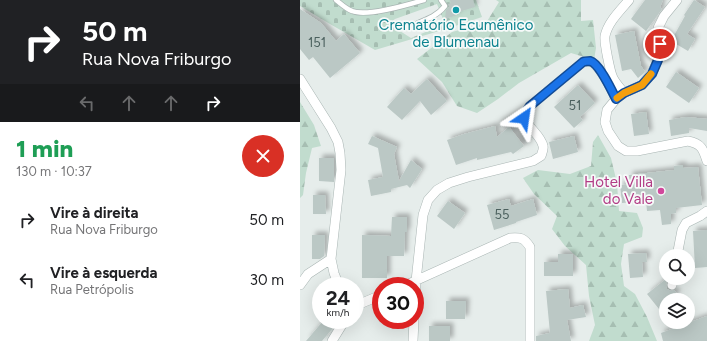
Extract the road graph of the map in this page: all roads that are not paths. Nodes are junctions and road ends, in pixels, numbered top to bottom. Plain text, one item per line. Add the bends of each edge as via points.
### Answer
1 (336, 0) edge
2 (424, 0) edge
3 (441, 0) edge
4 (629, 0) edge
5 (677, 0) edge
6 (418, 23) dead end
7 (300, 79) edge
8 (620, 96) junction
9 (707, 162) edge
10 (707, 211) edge
11 (678, 249) edge
12 (331, 259) junction
13 (336, 277) edge
14 (416, 277) edge
15 (424, 277) edge
16 (300, 284) edge
17 (339, 329) edge
18 (414, 329) edge
19 (332, 341) edge
20 (413, 341) edge
21 (530, 341) edge

1 - 2 lane via 351,11 361,13 396,8
3 - 6 lane via 444,6 442,10
4 - 8 street via 612,21 605,37 609,66
5 - 8 street via 658,28 658,60 652,74 642,85
7 - 12 street via 338,142 340,153 341,170
8 - 9 street via 607,110 605,122 618,146 626,151 636,151 688,141 702,148
8 - 14 street via 594,63 589,61 583,62 530,106 524,118 540,137 544,148 541,156 533,161 449,183 437,190 428,200 423,215
10 - 11 street via 686,223
12 - 13 street
12 - 16 street via 308,274
15 - 21 street via 510,238 519,237 527,241 530,247
17 - 19 street
18 - 20 street

